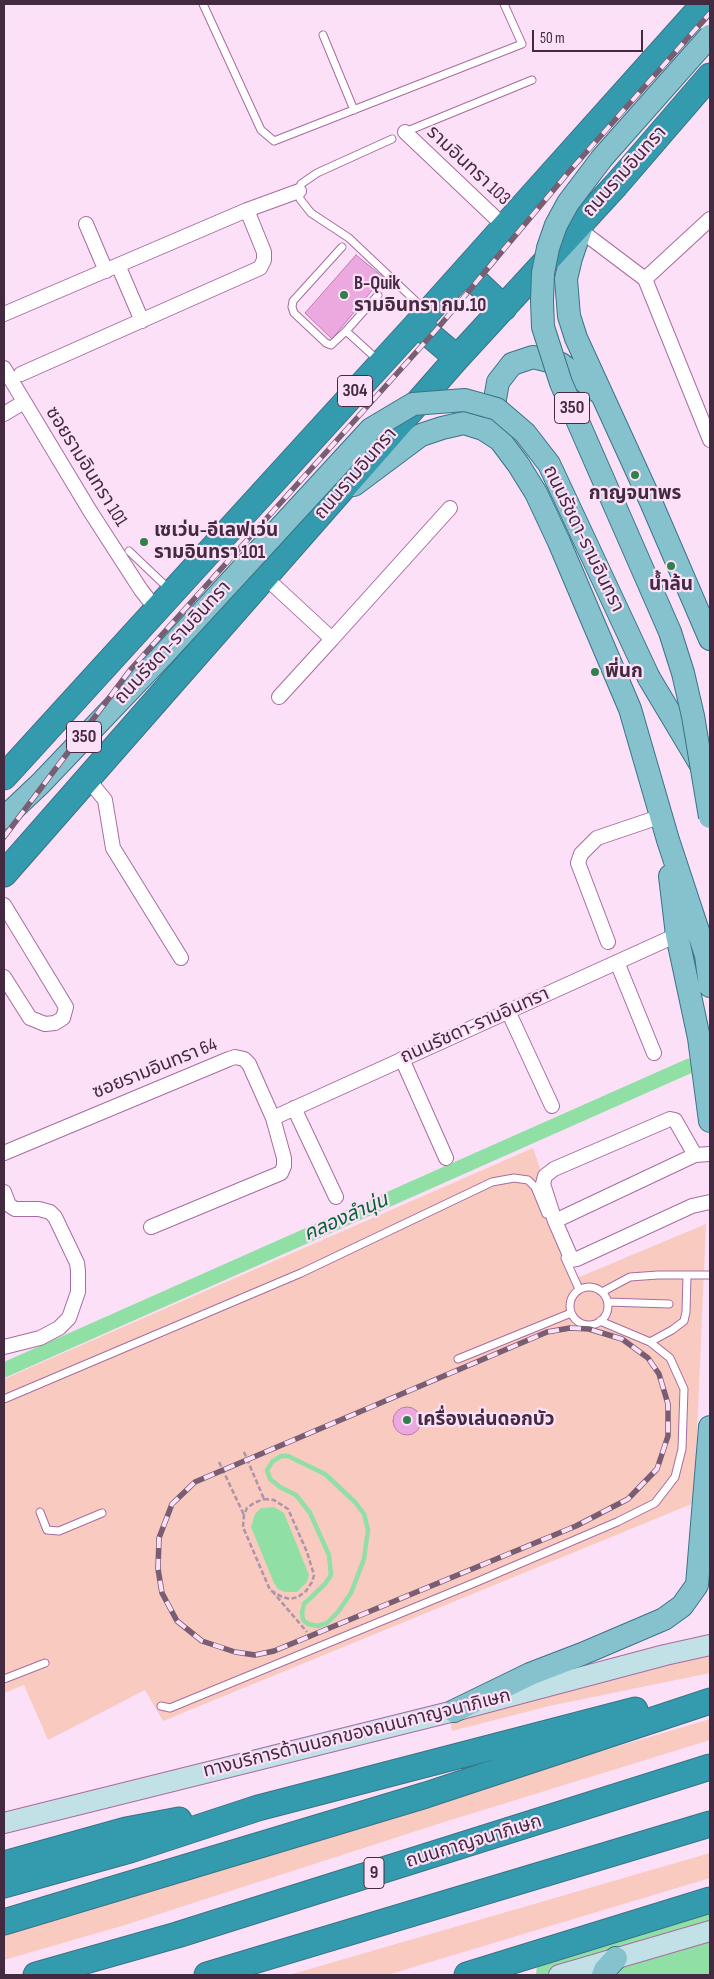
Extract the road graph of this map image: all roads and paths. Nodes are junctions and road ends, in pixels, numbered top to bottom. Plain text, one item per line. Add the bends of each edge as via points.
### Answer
1 (203, 4) edge
2 (504, 4) edge
3 (704, 4) edge
4 (323, 35) dead end
5 (710, 36) edge
6 (710, 76) edge
7 (532, 80) dead end
8 (354, 110) junction
9 (398, 135) junction
10 (584, 138) junction
11 (616, 184) junction
12 (299, 191) junction
13 (247, 210) junction
14 (583, 222) junction
15 (86, 224) dead end
16 (709, 226) edge
17 (505, 227) junction
18 (342, 247) dead end
19 (112, 268) junction
20 (465, 271) junction
21 (645, 279) junction
22 (378, 295) dead end
23 (504, 308) junction
24 (4, 314) edge
25 (423, 318) junction
26 (142, 321) junction
27 (346, 331) junction
28 (457, 358) junction
29 (381, 363) junction
30 (4, 368) edge
31 (21, 374) dead end
32 (601, 394) junction
33 (24, 402) junction
34 (4, 414) edge
35 (500, 440) junction
36 (710, 440) edge
37 (332, 501) junction
38 (450, 508) dead end
39 (129, 551) dead end
40 (265, 576) junction
41 (164, 601) junction
42 (332, 638) junction
43 (710, 638) edge
44 (279, 697) dead end
45 (4, 777) edge
46 (87, 778) junction
47 (710, 781) edge
48 (662, 816) junction
49 (710, 817) edge
50 (4, 818) edge
51 (668, 840) junction
52 (4, 874) edge
53 (4, 905) edge
54 (677, 935) junction
55 (608, 942) dead end
56 (181, 958) dead end
57 (617, 962) junction
58 (4, 977) edge
59 (710, 986) edge
60 (508, 1011) junction
61 (654, 1053) dead end
62 (402, 1059) junction
63 (552, 1106) dead end
64 (294, 1108) junction
65 (273, 1118) junction
66 (710, 1121) edge
67 (4, 1153) edge
68 (710, 1154) edge
69 (695, 1155) junction
70 (446, 1158) dead end
71 (4, 1192) edge
72 (336, 1198) dead end
73 (710, 1202) edge
74 (555, 1220) junction
75 (151, 1227) dead end
76 (710, 1275) edge
77 (687, 1276) junction
78 (579, 1289) junction
79 (602, 1292) junction
80 (608, 1302) junction
81 (669, 1304) dead end
82 (571, 1313) junction
83 (600, 1321) junction
84 (650, 1342) junction
85 (4, 1347) edge
86 (458, 1359) dead end
87 (4, 1399) edge
88 (710, 1427) edge
89 (244, 1452) dead end
90 (219, 1462) dead end
91 (264, 1499) junction
92 (708, 1510) edge
93 (40, 1512) dead end
94 (102, 1513) dead end
95 (244, 1515) junction
96 (270, 1590) junction
97 (307, 1632) dead end
98 (710, 1645) edge
99 (44, 1663) dead end
100 (4, 1679) edge
101 (710, 1692) edge
102 (710, 1701) edge
103 (160, 1706) dead end
104 (454, 1711) junction
105 (710, 1767) edge
106 (258, 1808) junction
107 (4, 1823) edge
108 (710, 1824) edge
109 (4, 1864) edge
110 (4, 1885) edge
111 (710, 1900) edge
112 (4, 1922) edge
113 (710, 1931) edge
114 (610, 1967) edge
115 (36, 1975) edge
116 (207, 1975) edge
117 (468, 1975) edge
118 (559, 1975) edge

1 - 8 lane via 261,130 268,138 274,141 284,139
2 - 8 lane via 522,44
3 - 10 highway, 304
4 - 8 lane
5 - 49 main road, 350, bridge via 592,170 568,203 548,248 542,301 543,327 561,383 670,632 693,716
6 - 11 highway, ถนนรามอินทรา
7 - 9 lane
9 - 12 lane via 317,173 301,184
9 - 17 street, รามอินทรา 103
10 - 11 highway via 593,174 606,183
10 - 17 highway, 304
11 - 14 highway, ถนนรามอินทรา
12 - 13 street
12 - 25 lane via 300,199 310,213 349,238
13 - 19 street
13 - 26 street via 264,252 260,268
14 - 21 street
14 - 23 highway, ถนนรามอินทรา
14 - 32 main road, 350 via 566,279 566,297 576,338
15 - 19 street
16 - 21 street
17 - 20 highway, 304
18 - 27 lane via 292,307 294,313 326,343 331,345
19 - 24 street
19 - 26 street
20 - 23 highway
20 - 25 highway, 304
21 - 36 street
22 - 27 lane
23 - 28 highway, ถนนรามอินทรา
25 - 28 highway
25 - 29 highway, 304
26 - 31 street
27 - 29 lane
28 - 37 highway, ถนนรามอินทรา
29 - 41 highway, 304
30 - 33 street, ซอยรามอินทรา 101
32 - 35 main road via 561,364 533,357 512,364 498,382 495,398 494,416
32 - 43 main road, 350
33 - 34 street
33 - 41 street, ซอยรามอินทรา 101 via 141,590
35 - 37 main road, ถนนรัชดา-รามอินทรา via 483,429 464,423 422,435
35 - 48 main road, ถนนรัชดา-รามอินทรา via 536,493 559,542 630,709
37 - 40 highway, ถนนรามอินทรา
38 - 42 street
39 - 41 lane
40 - 42 street
40 - 46 highway, ถนนรามอินทรา
41 - 45 highway, 304
42 - 44 street
46 - 52 highway, ถนนรามอินทรา
46 - 56 street via 105,800 113,848
47 - 50 main road, ถนนรัชดา-รามอินทรา / 350, bridge via 649,678 549,464 525,433 498,409 466,400 413,404 371,428 163,655
48 - 51 main road, ถนนรัชดา-รามอินทรา
48 - 55 street via 597,838 581,854 578,864
51 - 54 main road
51 - 59 main road, ถนนรัชดา-รามอินทรา via 706,955
53 - 58 street via 66,1007 63,1018 45,1024 30,1018
54 - 57 street, ถนนรัชดา-รามอินทรา
54 - 66 main road via 698,1038
57 - 60 street, ถนนรัชดา-รามอินทรา
57 - 61 street
60 - 62 street, ถนนรัชดา-รามอินทรา
60 - 63 street
62 - 64 street, ถนนรัชดา-รามอินทรา
62 - 70 street
64 - 65 street, ถนนรัชดา-รามอินทรา
64 - 72 street
65 - 67 street, ซอยรามอินทรา 64 via 249,1064 235,1057
65 - 75 street, ซอยรามอินทรา 64 via 284,1158 281,1173
68 - 69 street
69 - 74 street
69 - 74 street via 675,1120 670,1119 554,1169 545,1176 543,1184
71 - 85 street via 9,1204 16,1209 40,1208 50,1212 77,1263 78,1272 78,1292 69,1318 59,1328 40,1338
73 - 74 street via 692,1206 575,1260 570,1258
76 - 77 lane
77 - 79 lane via 658,1274 630,1278
77 - 84 lane via 684,1321
78 - 79 lane via 591,1287
78 - 82 lane via 571,1299
78 - 87 lane via 535,1187 528,1180 514,1178 492,1182 301,1273
79 - 80 lane
80 - 81 lane
80 - 83 lane via 606,1314
82 - 83 lane via 586,1325
82 - 86 lane
83 - 84 lane
84 - 103 lane via 670,1358 684,1389 682,1449 674,1477 655,1503 617,1522 179,1705 170,1708
88 - 92 main road
89 - 91 path
90 - 95 path
91 - 95 path via 254,1503
91 - 96 path via 274,1500 288,1508 308,1552 314,1575 306,1591 298,1597 290,1599
92 - 104 main road via 697,1586 682,1606 664,1619 530,1674
93 - 94 lane via 46,1530 59,1532
95 - 96 path via 243,1527
96 - 97 path
98 - 104 main road, ทางบริการด้านนอกของถนนกาญจนาภิเษก
99 - 100 lane
101 - 106 highway
102 - 112 highway via 426,1795
104 - 107 main road, ทางบริการด้านนอกของถนนกาญจนาภิเษก
105 - 115 highway, ถนนกาญจนาภิเษก / 9 via 177,1935
106 - 109 highway via 126,1830
106 - 110 highway via 130,1850
108 - 116 highway
111 - 117 highway
113 - 114 main road
114 - 118 main road

